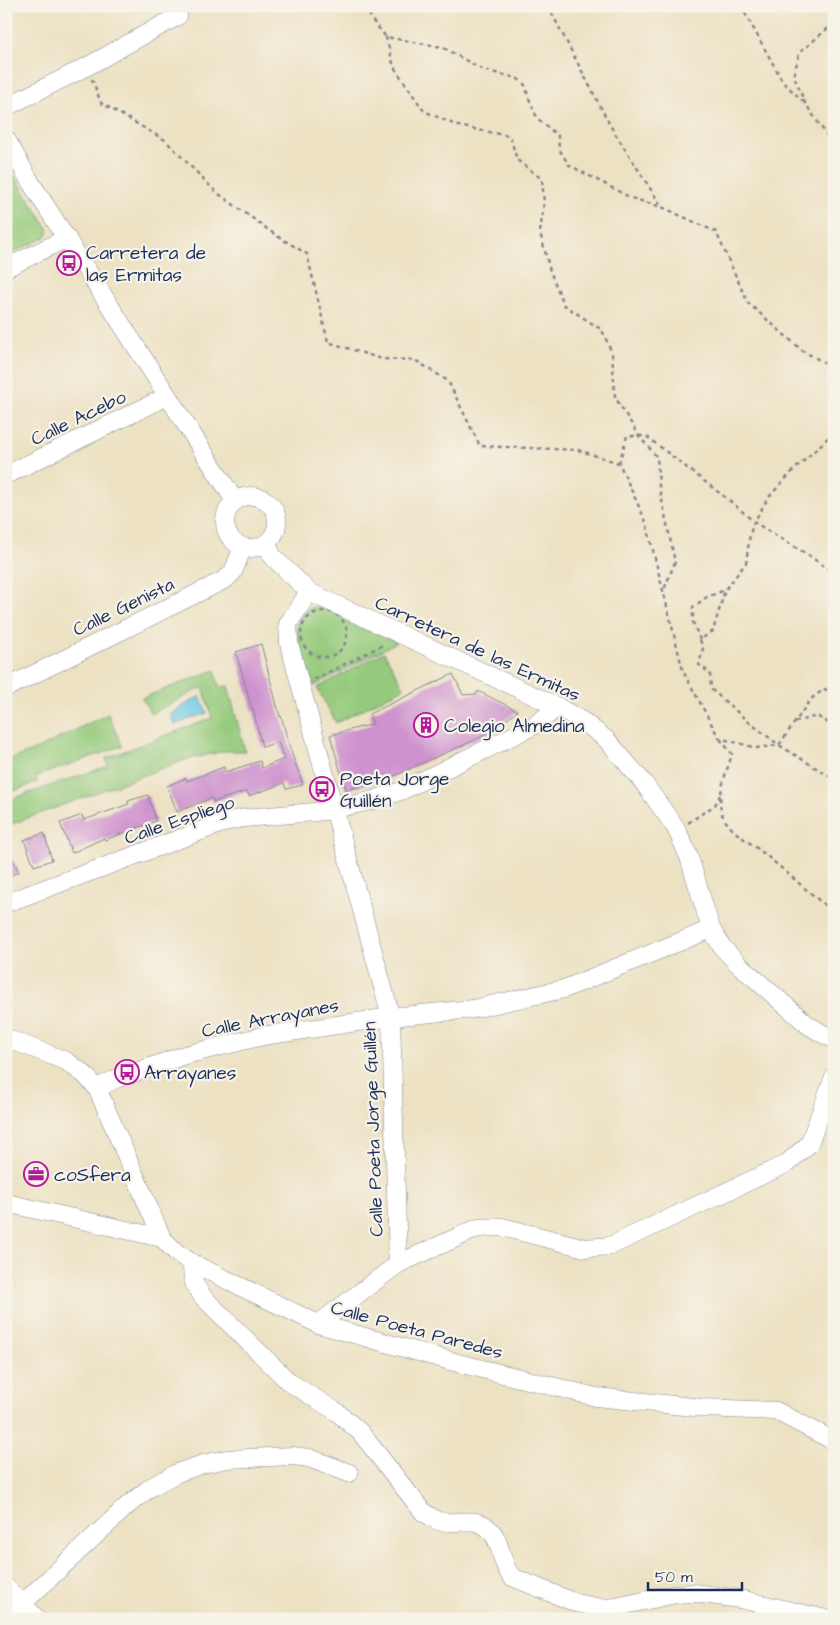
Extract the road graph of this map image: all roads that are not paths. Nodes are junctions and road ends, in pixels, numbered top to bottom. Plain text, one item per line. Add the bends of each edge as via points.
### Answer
1 (175, 11) edge
2 (6, 107) edge
3 (6, 139) edge
4 (67, 238) junction
5 (6, 268) edge
6 (168, 396) junction
7 (6, 476) edge
8 (235, 501) junction
9 (266, 543) junction
10 (243, 547) junction
11 (309, 592) junction
12 (6, 688) edge
13 (558, 707) junction
14 (334, 809) junction
15 (6, 903) edge
16 (711, 929) junction
17 (391, 1017) junction
18 (6, 1038) edge
19 (834, 1039) edge
20 (834, 1077) edge
21 (98, 1088) junction
22 (6, 1203) edge
23 (162, 1238) junction
24 (192, 1263) junction
25 (398, 1264) junction
26 (318, 1324) junction
27 (834, 1441) edge
28 (348, 1473) dead end
29 (6, 1586) edge
30 (22, 1604) junction
31 (6, 1618) edge
32 (37, 1619) edge
33 (826, 1619) edge

1 - 2 street via 88,66
3 - 4 street
4 - 5 street
4 - 6 street
6 - 7 street, Calle Acebo
6 - 8 street
8 - 9 street via 242,497 258,497 272,506 276,514 276,530
8 - 10 street via 229,507 224,522 230,538
9 - 10 street
9 - 11 street, Carretera de las Ermitas via 273,557
10 - 12 street, Calle Genista via 233,572 226,579
11 - 13 street, Carretera de las Ermitas
11 - 14 street, Calle Poeta Jorge Guillén via 288,624 289,642
13 - 14 street, Calle Espliego via 535,725 418,784 370,801
13 - 16 street, Carretera de las Ermitas via 607,740 644,782 677,830 689,857
14 - 15 street, Calle Espliego via 228,821
14 - 17 street, Calle Poeta Jorge Guillén
16 - 17 street, Calle Arrayanes via 564,989 473,1009
16 - 19 street, Carretera de las Ermitas via 738,964 808,1025
17 - 21 street, Calle Arrayanes via 263,1036 185,1055
17 - 25 street, Calle Poeta Jorge Guillén
18 - 21 street via 66,1061
20 - 25 street via 809,1144 786,1164 610,1246 585,1248 502,1227 478,1228
21 - 23 street
22 - 23 street
23 - 24 street, Calle Poeta Paredes
24 - 26 street, Calle Poeta Paredes
24 - 33 street via 192,1279 203,1298 290,1382 337,1412 360,1432 424,1513 438,1521 466,1520 488,1527 512,1577 576,1603 602,1608 694,1593 740,1599
25 - 26 street
26 - 27 street, Calle Poeta Paredes via 596,1397 703,1408 776,1411
28 - 30 street via 309,1458 294,1456 227,1459 177,1473 128,1505
29 - 30 street
30 - 31 street
30 - 32 street

